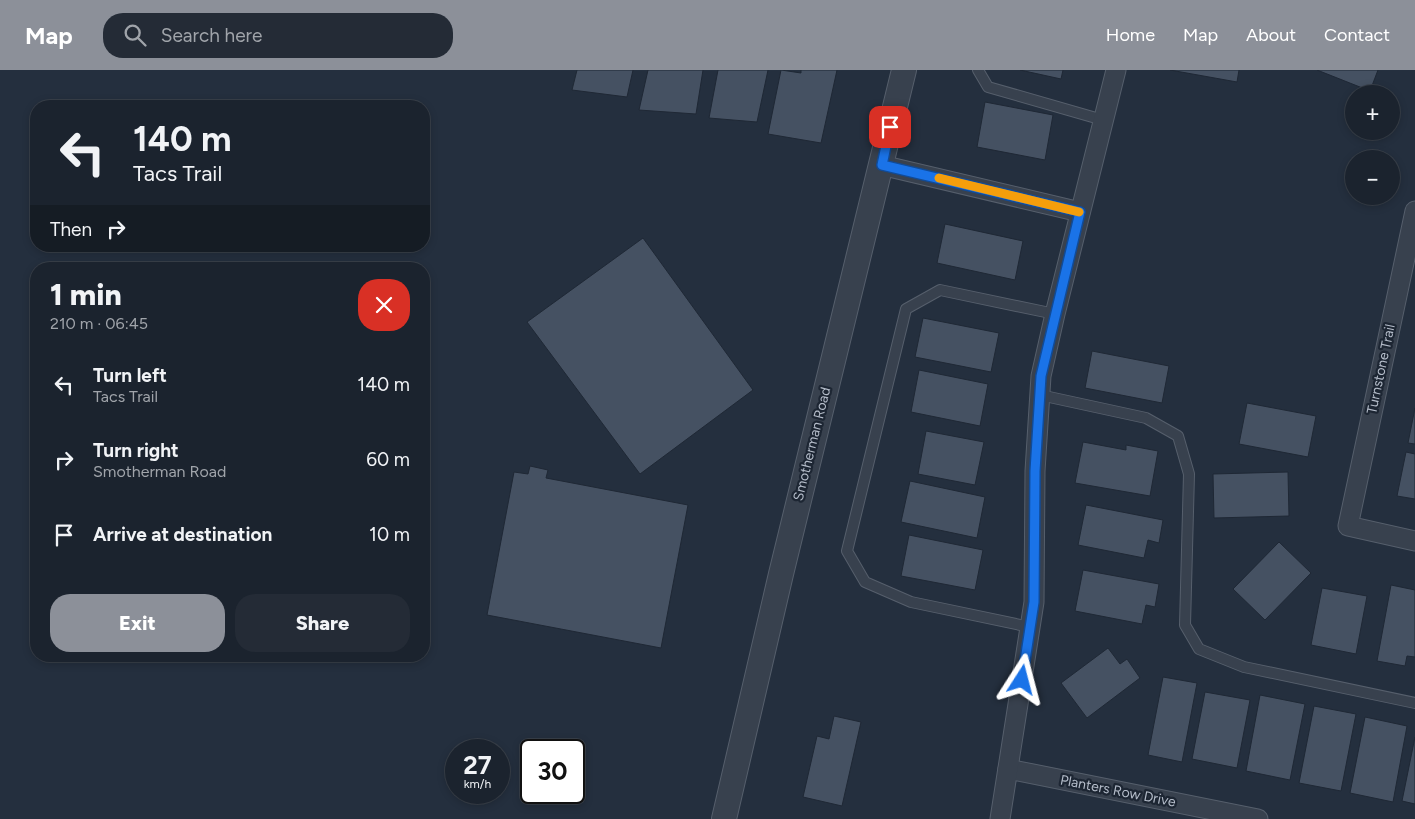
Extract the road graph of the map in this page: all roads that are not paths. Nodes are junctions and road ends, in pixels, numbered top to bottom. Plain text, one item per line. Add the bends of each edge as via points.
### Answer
1 (904, 70) edge
2 (978, 70) edge
3 (1116, 70) edge
4 (1104, 120) junction
5 (882, 165) junction
6 (1415, 211) edge
7 (1080, 212) junction
8 (1055, 314) junction
9 (1040, 395) junction
10 (1415, 541) edge
11 (1030, 627) junction
12 (1415, 703) edge
13 (1008, 769) junction
14 (724, 819) edge
15 (1000, 819) edge
16 (1258, 819) edge

1 - 5 street, Smotherman Road
2 - 4 lane via 988,86
3 - 4 street
4 - 7 street
5 - 7 street
5 - 14 street, Smotherman Road
6 - 10 street, Turnstone Trail via 1348,526
7 - 8 street
8 - 9 street
8 - 11 lane via 940,290 906,309 847,551 865,582 911,602
9 - 11 street via 1035,471 1034,602
9 - 12 lane via 1146,418 1178,436 1189,474 1185,625 1199,648 1244,667
11 - 13 street
13 - 15 street
13 - 16 street, Planters Row Drive

